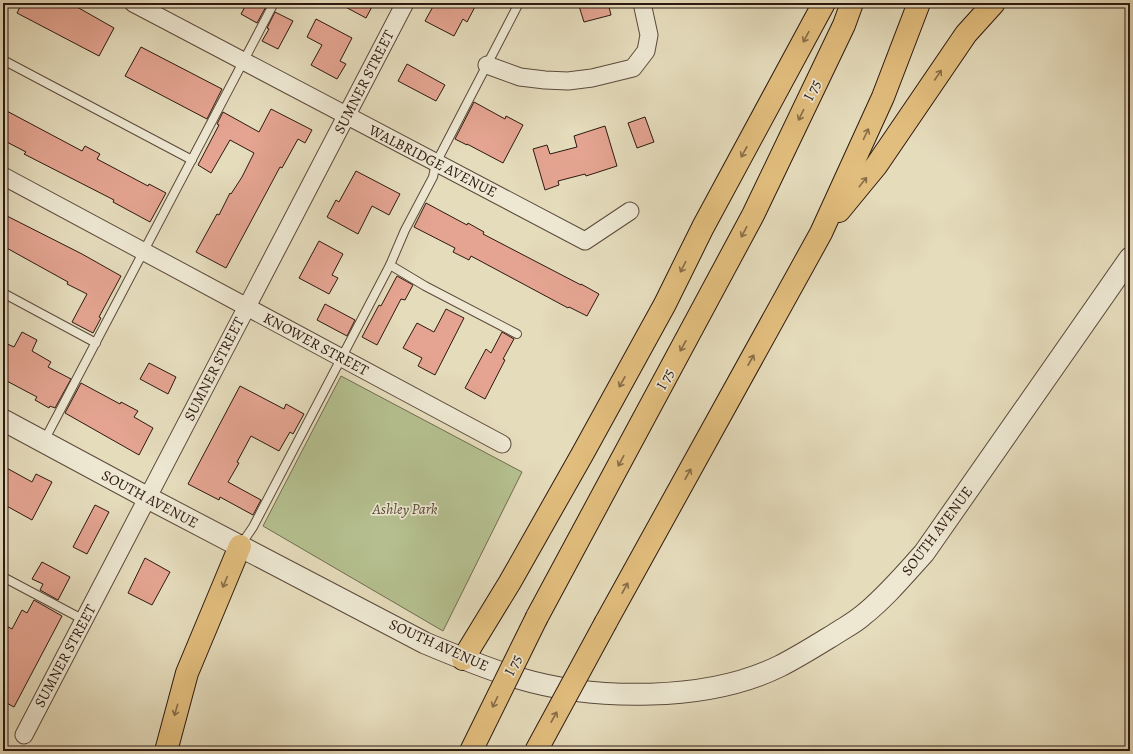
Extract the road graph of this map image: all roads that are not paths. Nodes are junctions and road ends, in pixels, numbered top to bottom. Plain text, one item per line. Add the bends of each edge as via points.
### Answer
1 (133, 3) edge
2 (274, 3) edge
3 (405, 3) edge
4 (519, 3) edge
5 (642, 3) edge
6 (824, 3) edge
7 (852, 3) edge
8 (920, 3) edge
9 (994, 3) edge
10 (3, 60) edge
11 (244, 62) junction
12 (487, 65) junction
13 (346, 116) junction
14 (192, 160) junction
15 (436, 163) junction
16 (3, 176) edge
17 (630, 211) dead end
18 (821, 233) junction
19 (144, 252) junction
20 (1130, 258) edge
21 (390, 265) junction
22 (3, 293) edge
23 (246, 307) junction
24 (517, 334) dead end
25 (96, 343) junction
26 (342, 358) junction
27 (3, 420) edge
28 (43, 442) junction
29 (502, 444) dead end
30 (148, 498) junction
31 (240, 546) junction
32 (3, 577) edge
33 (84, 620) junction
34 (463, 659) junction
35 (24, 735) dead end
36 (166, 751) edge
37 (471, 751) edge
38 (536, 751) edge

1 - 11 street, WALBRIDGE AVENUE
2 - 11 lane
3 - 13 street, SUMNER STREET
4 - 12 lane
5 - 12 street via 649,35 646,51 633,68 568,81 520,77
6 -> 34 highway via 703,227 665,304 510,582
7 -> 37 highway, I 75 / I 75, bridge via 844,25 753,215 537,617
18 -> 8 highway via 883,97
18 -> 9 highway via 876,166 966,34
10 - 14 lane
11 - 13 street, WALBRIDGE AVENUE
11 - 14 lane
12 - 15 lane
13 - 15 street, WALBRIDGE AVENUE
13 - 23 street, SUMNER STREET
14 - 19 lane
15 - 17 street, WALBRIDGE AVENUE via 584,241
15 - 21 lane via 433,177
16 - 19 street, KNOWER STREET
38 -> 18 highway, bridge
19 - 23 street, KNOWER STREET
19 - 25 lane
20 - 34 street, SOUTH AVENUE via 924,553 862,616 825,640 779,667 746,679 711,689 650,695 605,694 565,689 519,678
21 - 24 lane
21 - 26 lane
22 - 25 lane
23 - 26 street, KNOWER STREET
23 - 30 street, SUMNER STREET
25 - 28 lane
26 - 29 street, KNOWER STREET
26 - 31 lane via 253,527
27 - 28 street, SOUTH AVENUE
28 - 30 street, SOUTH AVENUE
30 - 31 street, SOUTH AVENUE
30 - 33 street, SUMNER STREET
31 - 34 street, SOUTH AVENUE via 425,643
31 -> 36 highway via 187,673
32 - 33 lane
33 - 35 street, SUMNER STREET

